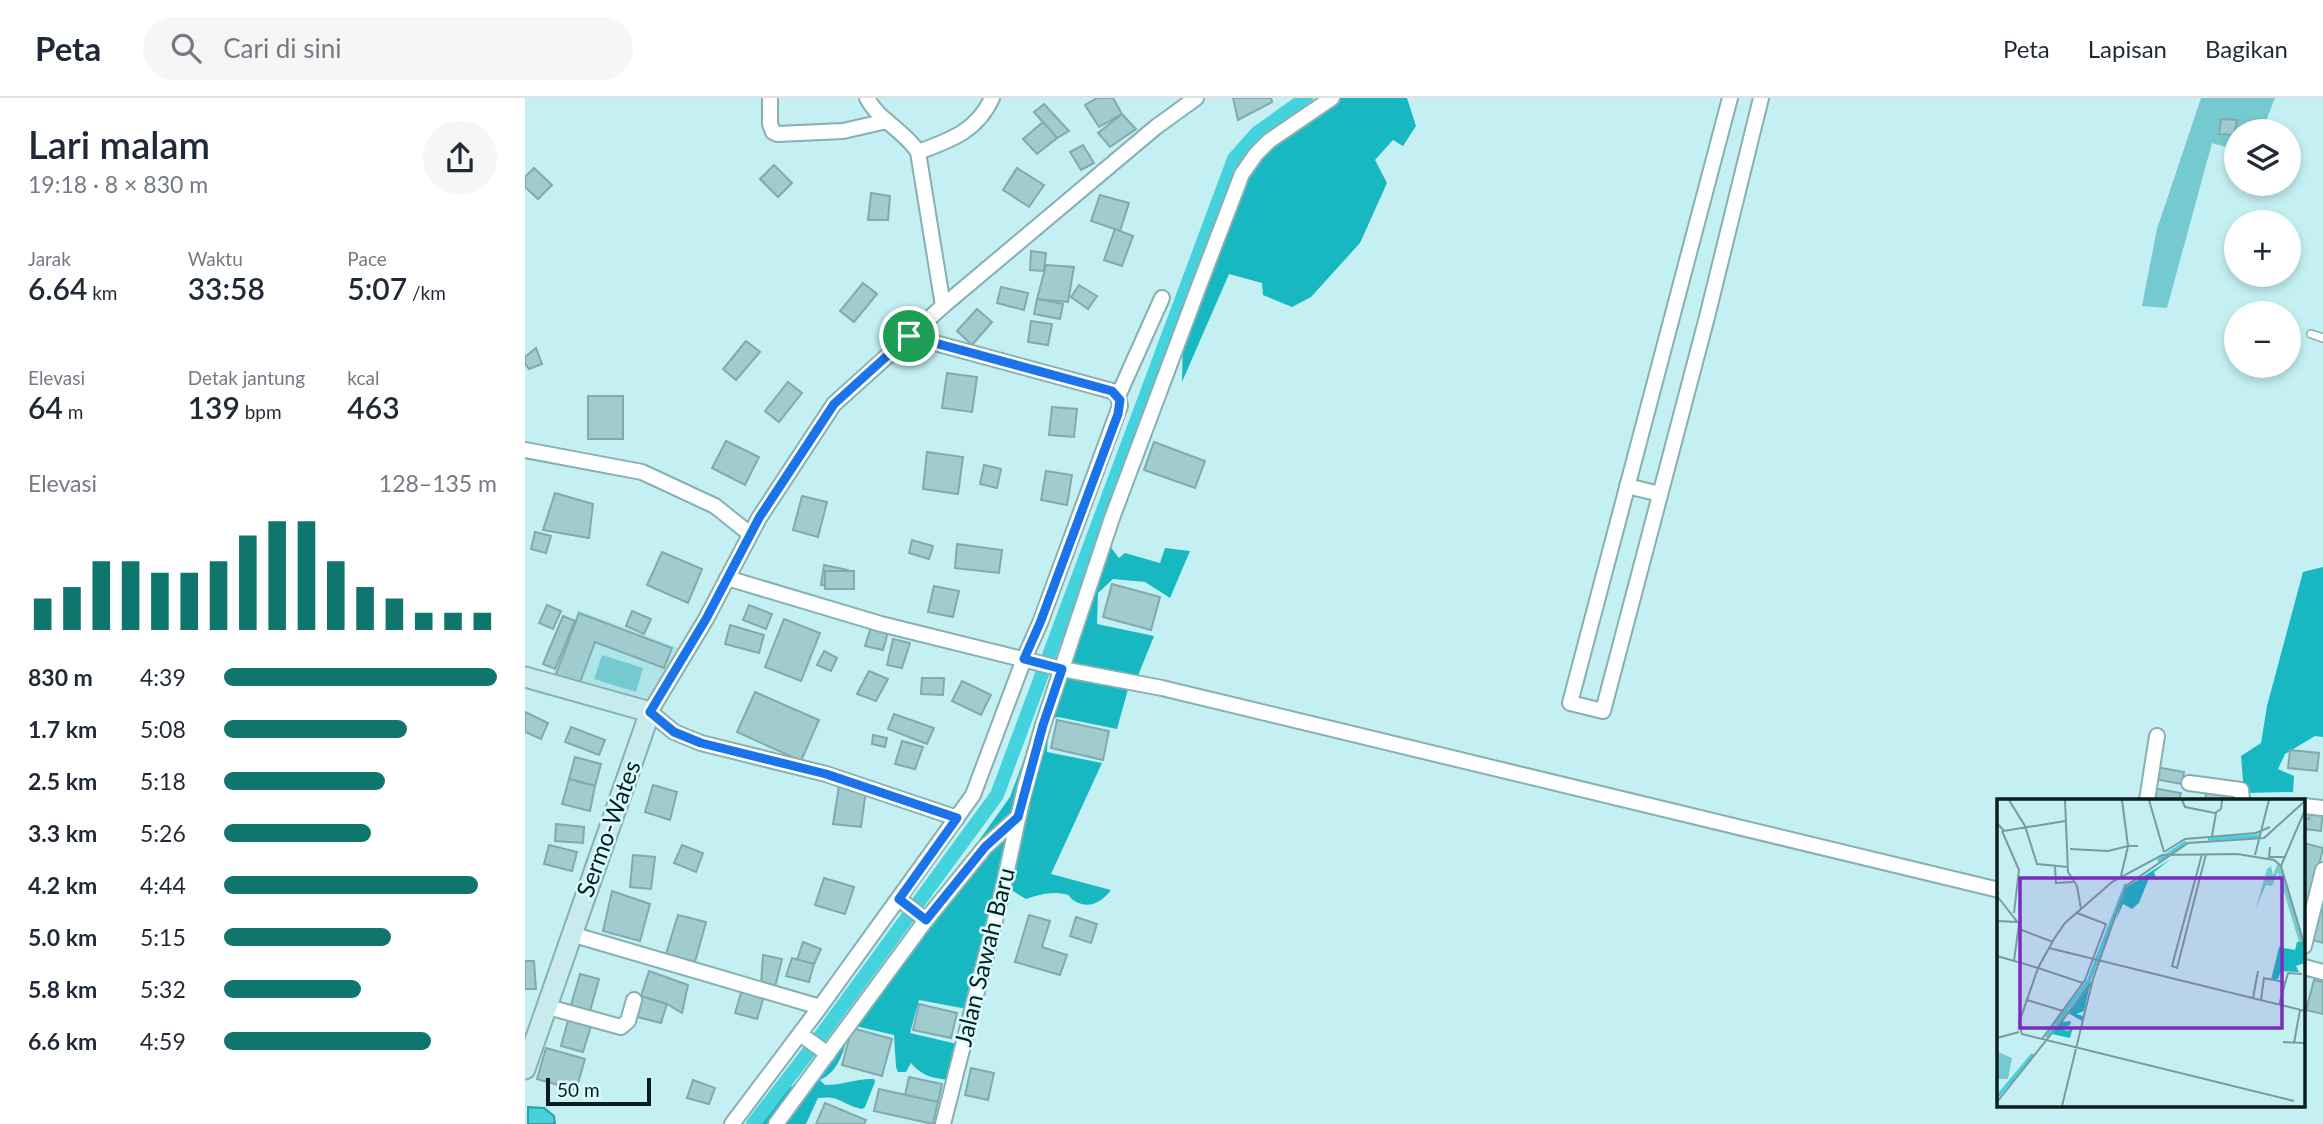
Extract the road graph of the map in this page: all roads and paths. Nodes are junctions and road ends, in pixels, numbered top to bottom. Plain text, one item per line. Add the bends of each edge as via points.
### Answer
1 (770, 98) edge
2 (867, 98) edge
3 (992, 98) edge
4 (1196, 98) edge
5 (1332, 98) edge
6 (1730, 98) edge
7 (1761, 98) edge
8 (887, 121) junction
9 (918, 152) junction
10 (1162, 298) dead end
11 (943, 306) junction
12 (2311, 334) dead end
13 (909, 336) junction
14 (2323, 338) edge
15 (1118, 396) junction
16 (525, 450) edge
17 (1627, 486) junction
18 (1660, 494) junction
19 (750, 534) junction
20 (727, 578) junction
21 (1028, 660) junction
22 (1058, 668) junction
23 (525, 677) edge
24 (650, 712) junction
25 (2158, 736) dead end
26 (2147, 799) edge
27 (2198, 799) edge
28 (2242, 799) edge
29 (2305, 806) edge
30 (2323, 808) edge
31 (1018, 817) junction
32 (957, 818) junction
33 (2323, 870) edge
34 (1997, 890) edge
35 (901, 901) junction
36 (923, 918) junction
37 (571, 934) junction
38 (2305, 942) edge
39 (2305, 967) edge
40 (2323, 972) edge
41 (634, 1000) dead end
42 (548, 1007) junction
43 (820, 1007) junction
44 (804, 1037) junction
45 (825, 1052) junction
46 (525, 1069) edge
47 (732, 1124) edge
48 (776, 1124) edge
49 (943, 1124) edge

1 - 8 street via 771,124 777,134 843,131
2 - 8 street
3 - 9 street via 984,116 968,130
4 - 11 street
5 - 22 street, Jalan Sawah Baru via 1269,141 1242,174
6 - 17 street
7 - 18 street
8 - 9 street
9 - 11 street
10 - 15 street
11 - 13 street
12 - 14 lane
13 - 15 street
13 - 19 street via 834,404
15 - 21 street via 1118,414
16 - 19 street via 642,472 715,506
17 - 18 street
17 - 18 street via 1570,703 1603,711
19 - 20 street
20 - 21 street via 881,624
20 - 24 street
21 - 22 street
21 - 32 street via 973,795
22 - 31 street, Jalan Sawah Baru
22 - 34 street via 1162,688
23 - 24 main road
24 - 32 street via 674,732 701,743 826,774
24 - 37 main road, Sermo-Wates
25 - 26 street
27 - 28 street via 2195,784 2241,790
29 - 30 street
31 - 36 street
31 - 49 street, Jalan Sawah Baru
32 - 35 street
33 - 38 street
35 - 36 street
35 - 43 street
36 - 45 street
37 - 42 main road, Sermo-Wates
37 - 43 street
39 - 40 street
41 - 42 street via 628,1021 621,1027
42 - 46 main road, Sermo-Wates
43 - 44 street
44 - 45 street
44 - 47 street
45 - 48 street

